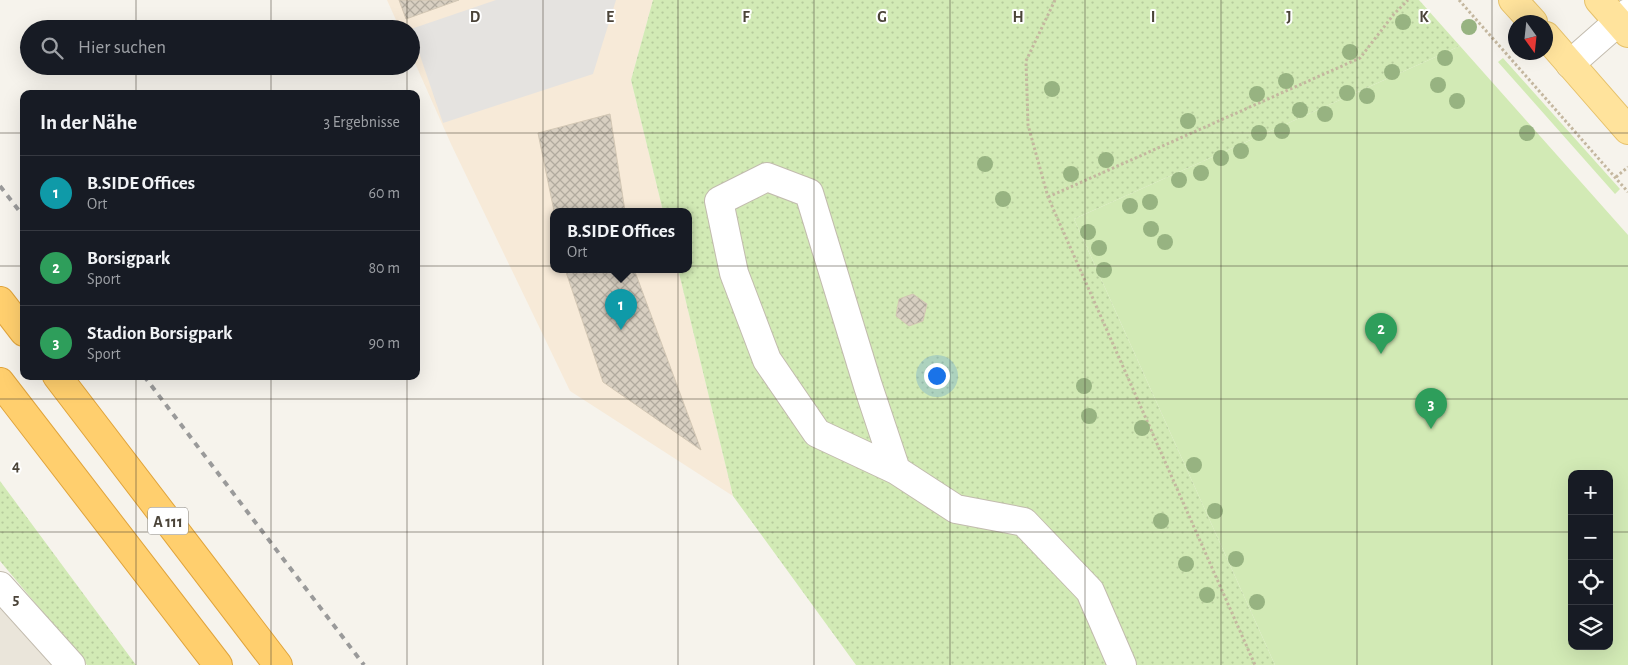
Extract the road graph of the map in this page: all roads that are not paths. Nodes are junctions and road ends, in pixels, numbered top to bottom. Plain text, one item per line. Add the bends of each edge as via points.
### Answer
1 (1513, 0) edge
2 (1599, 0) edge
3 (1527, 15) edge
4 (1625, 23) edge
5 (1553, 44) edge
6 (1570, 64) junction
7 (1625, 120) edge
8 (0, 302) edge
9 (20, 327) edge
10 (60, 380) edge
11 (0, 382) edge
12 (896, 470) junction
13 (0, 586) edge
14 (71, 665) edge
15 (218, 665) edge
16 (278, 665) edge
17 (1122, 665) edge

1 - 3 main road
2 - 4 main road
4 - 6 street
5 - 6 main road
6 - 7 main road
8 - 9 highway
10 - 16 highway, A 111
11 - 15 highway, A 111
12 - 12 street via 817,433 767,360 734,273 719,201 767,177 809,193
12 - 17 street via 956,508 1024,522 1090,591
13 - 14 street

